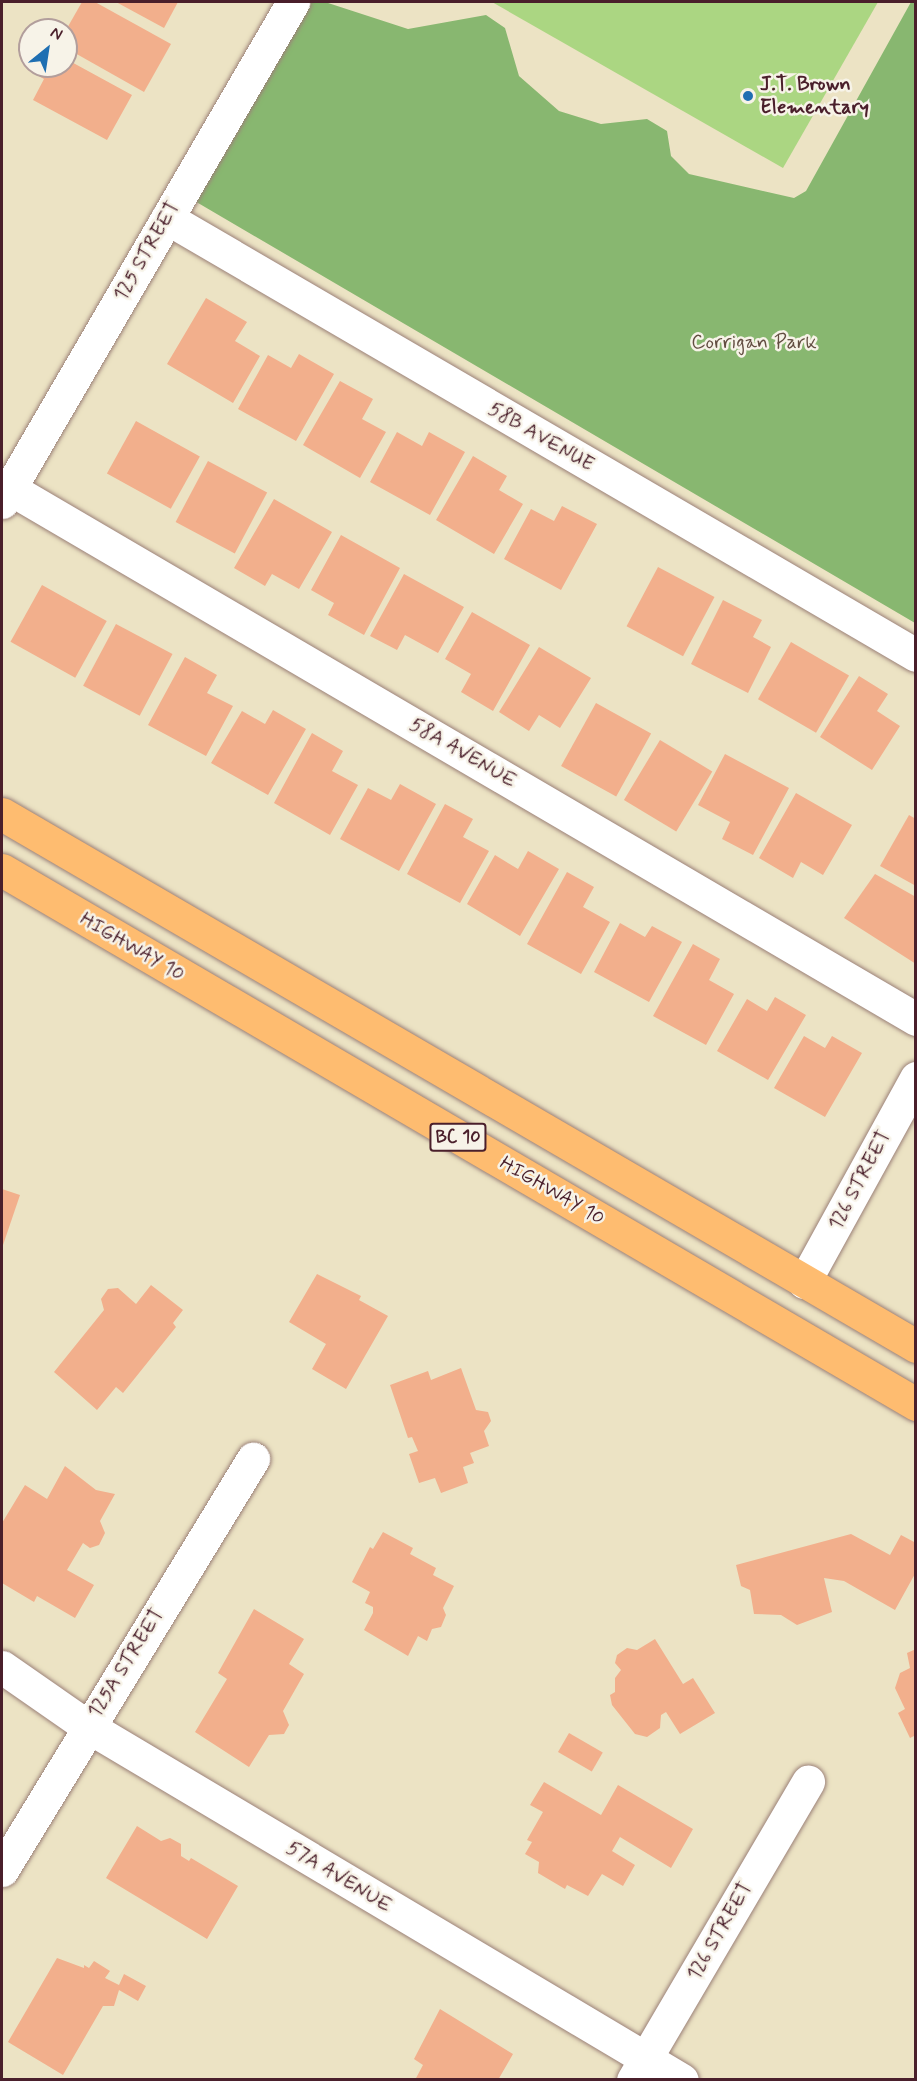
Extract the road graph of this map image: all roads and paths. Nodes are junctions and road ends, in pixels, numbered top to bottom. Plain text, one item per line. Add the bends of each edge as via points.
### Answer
1 (293, 2) edge
2 (167, 218) junction
3 (5, 495) edge
4 (915, 656) edge
5 (2, 814) edge
6 (2, 870) edge
7 (915, 1019) edge
8 (915, 1078) edge
9 (804, 1282) junction
10 (915, 1346) edge
11 (915, 1404) edge
12 (253, 1458) dead end
13 (2, 1667) edge
14 (87, 1726) junction
15 (808, 1782) dead end
16 (2, 1870) edge
17 (639, 2069) edge
18 (682, 2079) edge

1 - 2 street, 125 STREET
2 - 3 street, 125 STREET
2 - 4 street, 58B AVENUE
3 - 7 street, 58A AVENUE
5 - 9 highway, BC 10
6 - 11 highway, HIGHWAY 10 / BC 10
8 - 9 street, 126 STREET
9 - 10 highway, BC 10
12 - 14 street, 125A STREET
13 - 14 street, 57A AVENUE
14 - 16 street, 125A STREET
14 - 17 street, 57A AVENUE
15 - 17 street, 126 STREET
17 - 18 street, 57A AVENUE

